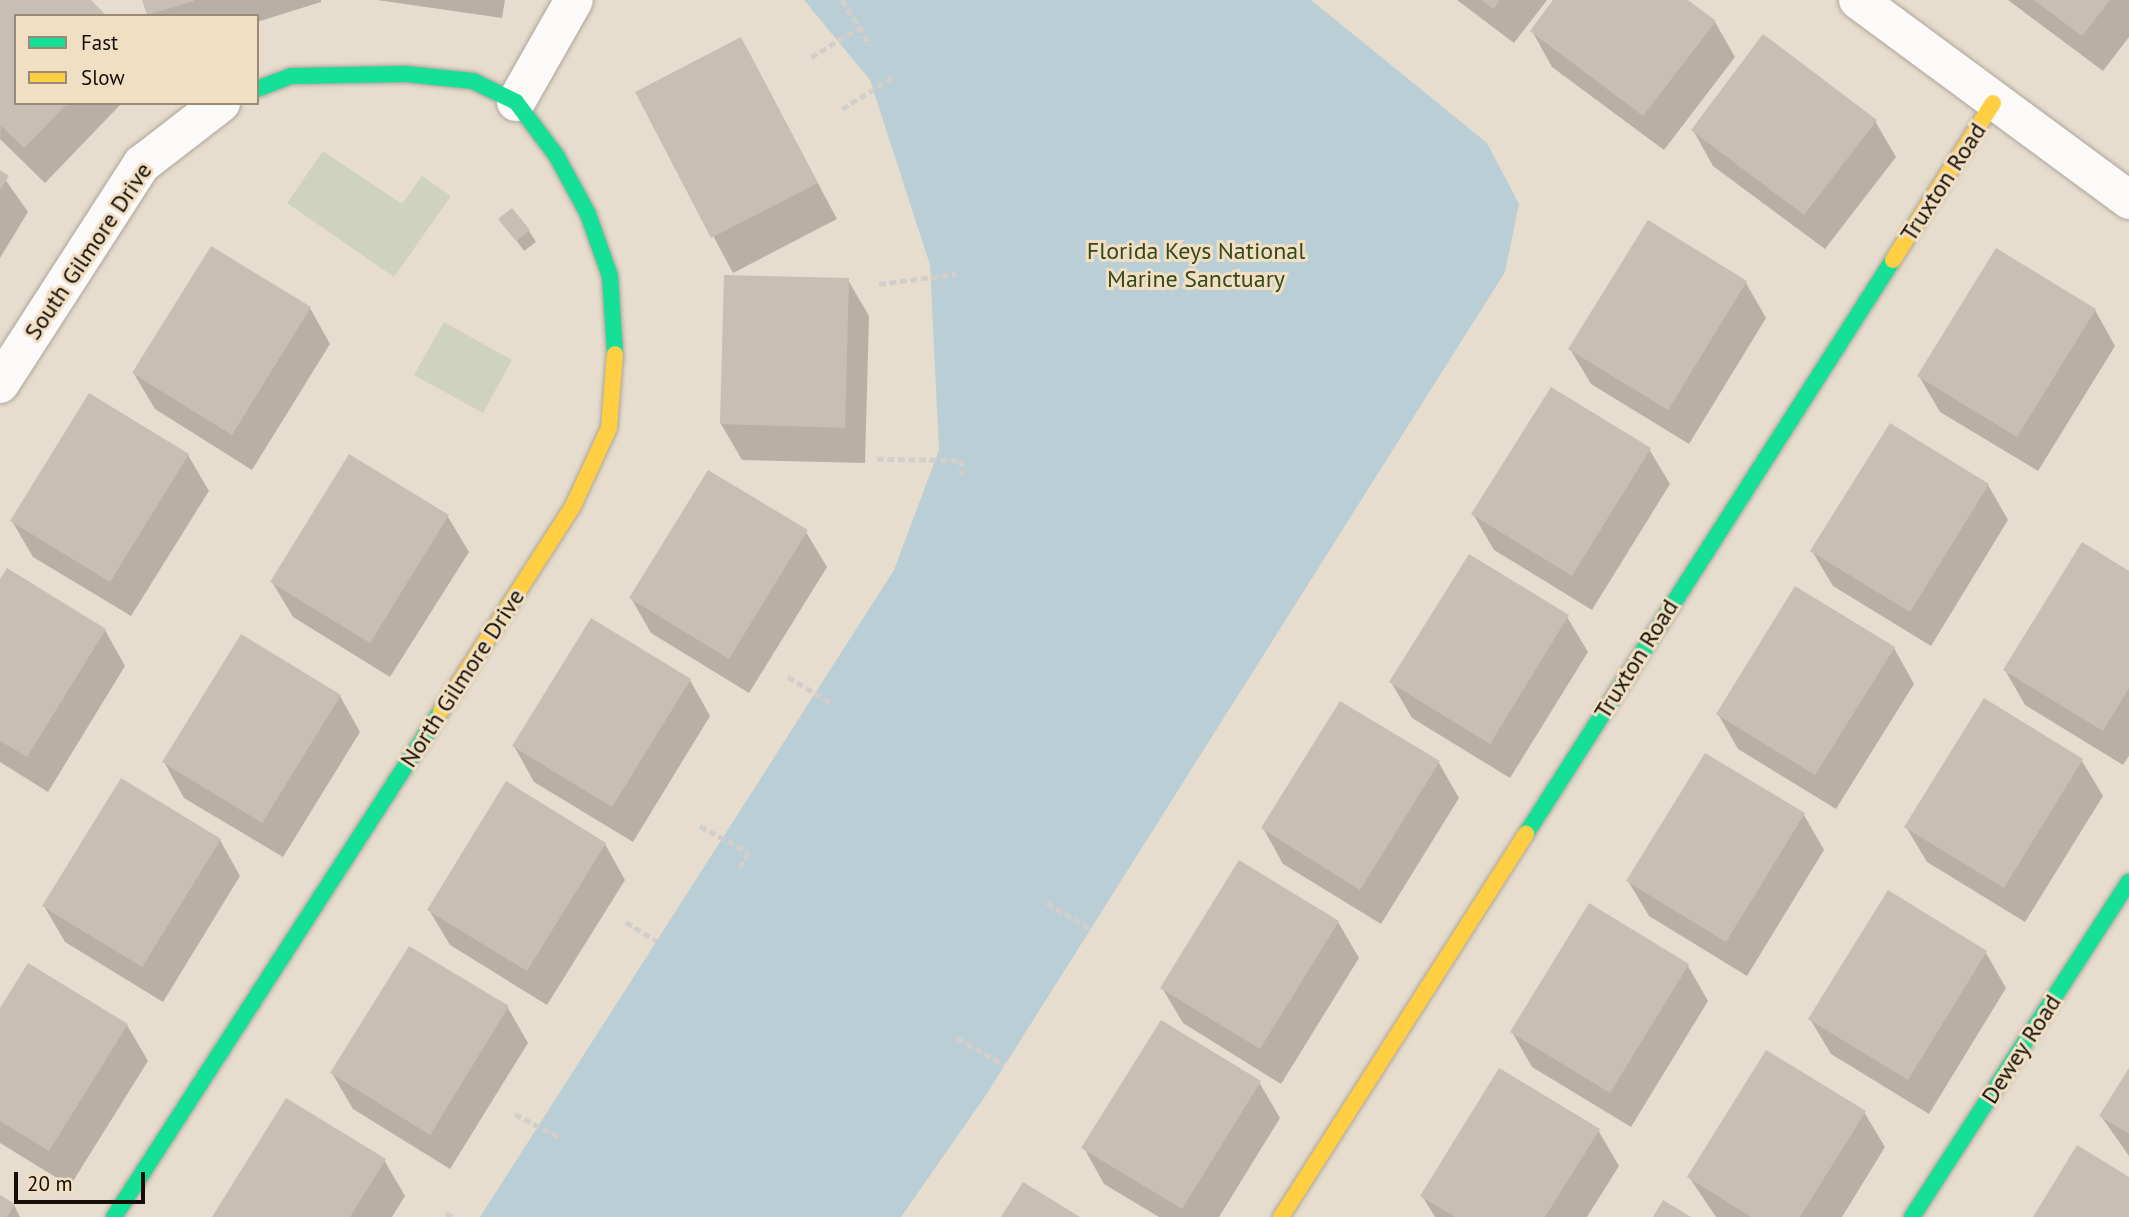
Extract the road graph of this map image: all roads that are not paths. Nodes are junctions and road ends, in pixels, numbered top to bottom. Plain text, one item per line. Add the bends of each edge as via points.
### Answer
1 (574, 0) edge
2 (1858, 0) edge
3 (259, 88) edge
4 (516, 102) junction
5 (1993, 103) junction
6 (218, 105) edge
7 (2129, 200) edge
8 (0, 384) edge
9 (2129, 882) edge
10 (114, 1217) edge
11 (1281, 1217) edge
12 (1912, 1217) edge

1 - 4 street
2 - 5 street
3 - 4 street via 291,76 406,74 473,81
4 - 10 street, North Gilmore Drive via 556,155 589,214 610,276 617,336 608,428 573,506
5 - 7 street
5 - 11 street, Truxton Road
6 - 8 street, South Gilmore Drive via 142,164
9 - 12 street, Dewey Road

